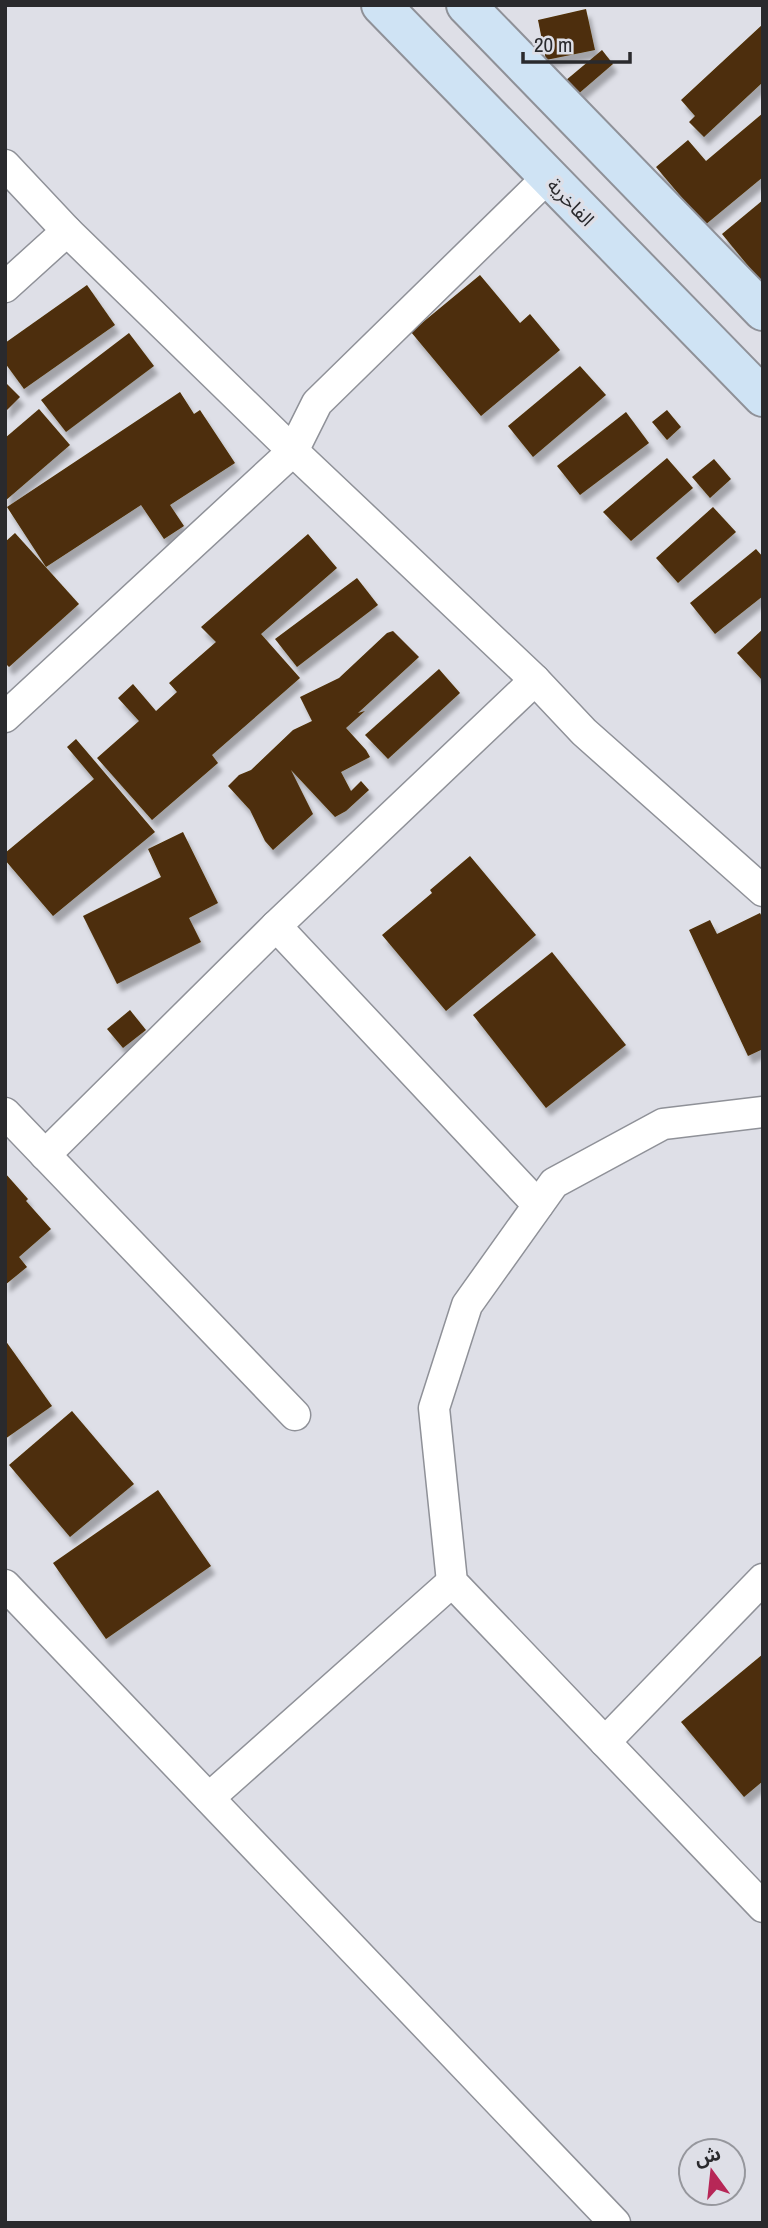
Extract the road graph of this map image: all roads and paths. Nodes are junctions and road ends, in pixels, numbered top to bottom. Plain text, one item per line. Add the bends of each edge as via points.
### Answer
1 (381, 5) edge
2 (466, 5) edge
3 (5, 165) edge
4 (548, 177) junction
5 (67, 231) junction
6 (5, 287) edge
7 (763, 311) edge
8 (763, 397) edge
9 (293, 451) junction
10 (535, 680) junction
11 (5, 717) edge
12 (763, 891) edge
13 (276, 926) junction
14 (763, 1112) edge
15 (5, 1113) edge
16 (45, 1155) junction
17 (538, 1205) junction
18 (295, 1415) dead end
19 (763, 1579) edge
20 (452, 1582) junction
21 (5, 1585) edge
22 (604, 1742) junction
23 (209, 1798) junction
24 (763, 1907) edge
25 (615, 2223) edge

1 - 4 street, الفاخرية
2 - 7 street
3 - 5 street
4 - 8 street, الفاخرية
4 - 9 street via 317,403
5 - 6 street
5 - 9 street
9 - 10 street
9 - 11 street
10 - 12 street via 584,732
10 - 13 street
13 - 16 street
13 - 17 street
14 - 17 street via 663,1124 554,1183
15 - 16 street
16 - 18 street
17 - 20 street via 467,1305 434,1408
19 - 22 street
20 - 22 street
20 - 23 street
21 - 23 street
22 - 24 street
23 - 25 street

